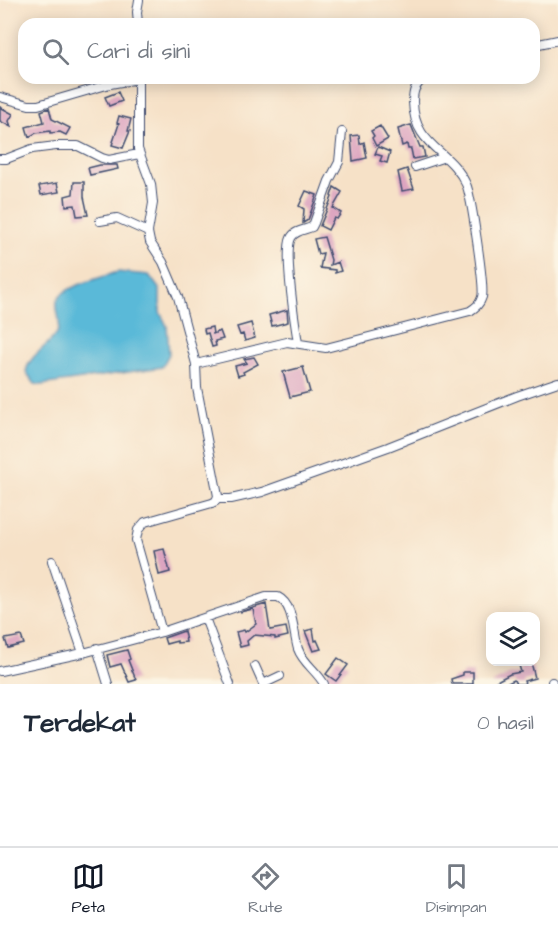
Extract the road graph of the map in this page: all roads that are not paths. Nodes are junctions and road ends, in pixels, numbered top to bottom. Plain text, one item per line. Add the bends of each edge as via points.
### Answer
1 (139, 0) edge
2 (137, 18) edge
3 (558, 40) edge
4 (540, 44) edge
5 (110, 84) edge
6 (138, 84) edge
7 (419, 84) edge
8 (0, 98) edge
9 (342, 132) dead end
10 (139, 154) junction
11 (445, 157) junction
12 (0, 159) edge
13 (415, 167) dead end
14 (100, 221) dead end
15 (147, 232) junction
16 (297, 343) junction
17 (196, 364) junction
18 (558, 382) edge
19 (217, 499) junction
20 (52, 561) dead end
21 (205, 618) junction
22 (162, 632) junction
23 (97, 648) junction
24 (83, 653) junction
25 (255, 666) dead end
26 (0, 671) edge
27 (280, 676) dead end
28 (108, 684) edge
29 (230, 684) edge
30 (263, 684) edge
31 (324, 684) edge

1 - 2 street
3 - 4 street
5 - 8 street via 38,105
6 - 10 street
7 - 11 street via 413,95 416,120 424,138
9 - 16 street via 339,162 314,223 290,241
10 - 12 street via 110,160 78,146 56,146
10 - 15 street via 153,195
11 - 13 street
11 - 16 street via 469,192 482,300 470,311 326,348
14 - 15 street via 117,218
15 - 17 street via 178,297
16 - 17 street via 287,342
17 - 19 street
18 - 19 street via 262,492
19 - 22 street via 145,522 138,530 136,540
20 - 24 street
21 - 22 street
21 - 29 street
21 - 31 street via 266,597 281,598 288,607 301,657
22 - 23 street
23 - 24 street
23 - 28 street
24 - 26 street
25 - 30 street
27 - 30 street

